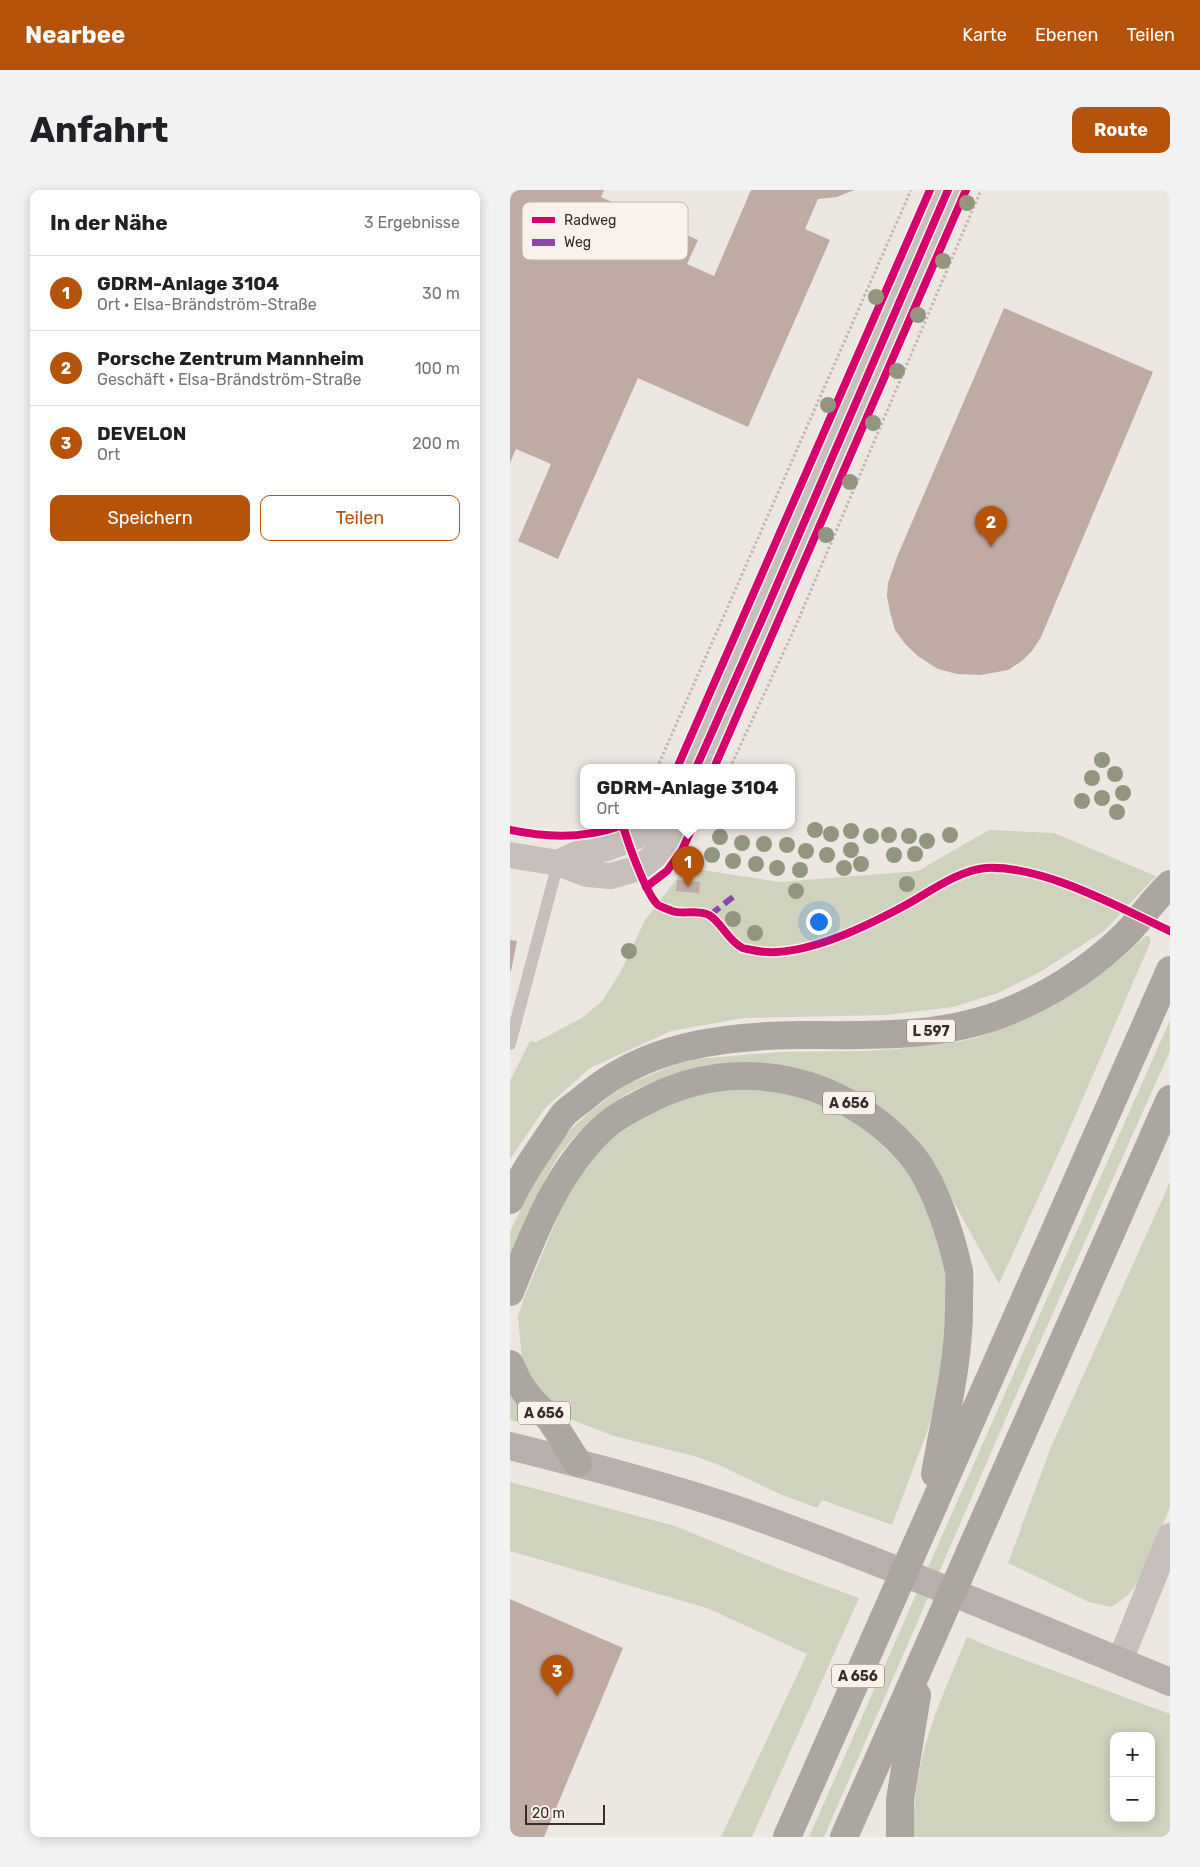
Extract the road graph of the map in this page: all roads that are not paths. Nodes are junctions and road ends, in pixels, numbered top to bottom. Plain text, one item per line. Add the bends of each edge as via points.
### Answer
1 (948, 190) edge
2 (698, 764) edge
3 (646, 829) edge
4 (674, 829) edge
5 (510, 854) edge
6 (558, 863) junction
7 (1170, 884) edge
8 (1170, 970) edge
9 (510, 1044) edge
10 (1170, 1099) edge
11 (510, 1200) edge
12 (510, 1292) edge
13 (510, 1364) edge
14 (510, 1446) edge
15 (578, 1463) junction
16 (928, 1514) junction
17 (1170, 1536) edge
18 (923, 1658) junction
19 (1120, 1662) junction
20 (1170, 1682) edge
21 (787, 1837) edge
22 (844, 1837) edge
23 (900, 1837) edge

1 - 2 street
3 - 6 street via 608,848 577,854
4 - 6 street via 654,856 639,868 611,876 586,874
5 - 6 street
6 - 9 lane
7 - 11 highway, L 597 via 1101,957 1052,990 986,1019 890,1036 724,1040 675,1049 631,1066 598,1085 564,1115 521,1177
8 - 16 highway, A 656
10 - 18 highway
12 - 16 highway, A 656 via 528,1247 567,1172 602,1130 626,1111 683,1084 744,1075 810,1085 843,1100 875,1120 910,1152 933,1189 959,1274 960,1334
13 - 15 highway, A 656 via 518,1382 550,1419
14 - 15 main road
15 - 19 main road via 734,1509
16 - 21 highway, A 656
17 - 19 street
18 - 22 highway
18 - 23 highway via 900,1800
19 - 20 main road

